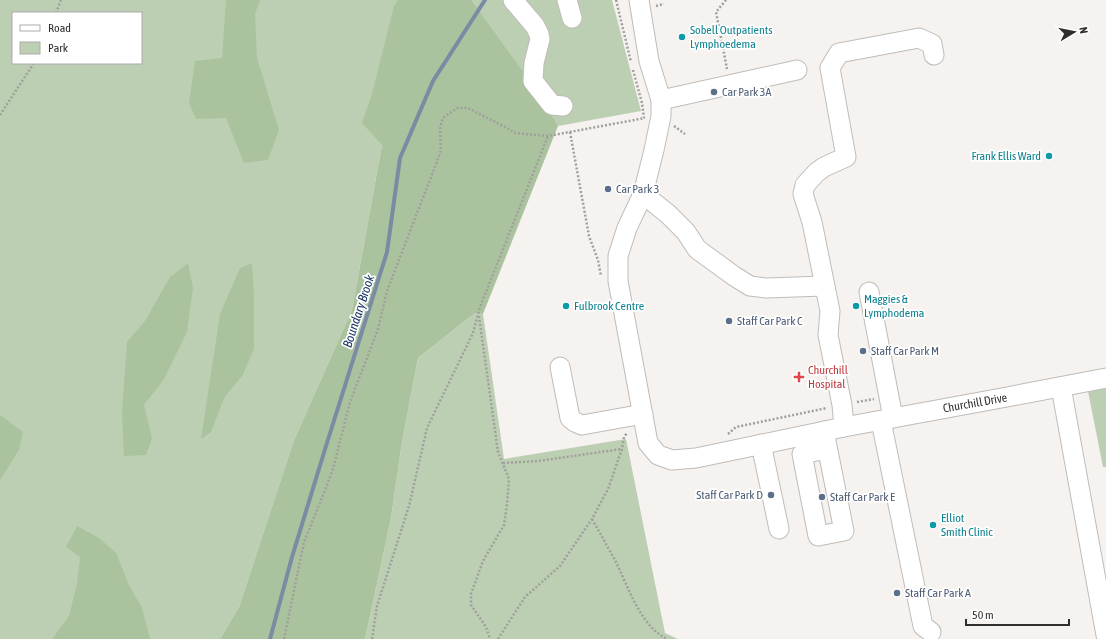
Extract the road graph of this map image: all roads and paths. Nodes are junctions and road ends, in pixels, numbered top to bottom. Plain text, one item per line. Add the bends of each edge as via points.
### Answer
1 (60, 0) edge
2 (513, 0) edge
3 (567, 0) edge
4 (616, 0) edge
5 (639, 0) edge
6 (726, 0) edge
7 (56, 12) edge
8 (572, 18) dead end
9 (934, 55) dead end
10 (33, 64) edge
11 (797, 70) dead end
12 (728, 72) dead end
13 (660, 100) junction
14 (563, 106) dead end
15 (0, 115) edge
16 (649, 118) dead end
17 (644, 119) junction
18 (548, 136) junction
19 (643, 194) junction
20 (824, 286) junction
21 (870, 292) dead end
22 (478, 314) junction
23 (560, 367) dead end
24 (1106, 378) edge
25 (1061, 387) junction
26 (842, 405) junction
27 (643, 414) junction
28 (888, 414) junction
29 (844, 427) junction
30 (628, 432) dead end
31 (725, 436) dead end
32 (761, 444) junction
33 (622, 450) junction
34 (503, 463) junction
35 (592, 519) junction
36 (780, 529) dead end
37 (931, 632) dead end
38 (1106, 635) edge
39 (284, 639) edge
40 (372, 639) edge
41 (490, 639) edge
42 (498, 639) edge
43 (667, 639) edge

1 - 7 path
2 - 14 street via 539,34 533,81 552,104
3 - 8 street
4 - 17 path
5 - 13 street, Churchill Drive
6 - 12 path via 716,12
9 - 20 street via 932,44 919,38 840,53 830,68 846,157 817,172 805,184 803,194 812,222
10 - 15 path
11 - 13 street
13 - 19 street, Churchill Drive via 661,116
16 - 17 path
17 - 18 path
18 - 22 path
18 - 39 path via 515,133 468,108 457,108 443,118 440,128 441,150 387,291 378,329 350,402 333,469 304,542
19 - 20 street via 668,214 698,249 750,286
19 - 27 street, Churchill Drive via 627,228 618,256 618,281
20 - 26 street via 830,311 828,335
21 - 28 street
22 - 34 path via 498,452
22 - 40 path via 473,333 427,428 409,506 377,606
23 - 27 street via 570,418 575,422 582,425
24 - 25 street, Churchill Drive
25 - 28 street, Churchill Drive
25 - 38 street
26 - 28 path via 885,397
26 - 29 street
26 - 31 path via 736,427
27 - 32 street, Churchill Drive via 648,443 658,455 672,460 696,458
28 - 29 street, Churchill Drive
28 - 37 street via 923,626
29 - 32 street, Churchill Drive via 826,440
30 - 33 path via 624,437
32 - 36 street
33 - 34 path
33 - 35 path via 608,489
34 - 41 path via 509,479 504,525 483,561 471,594 471,605 486,627
35 - 42 path via 560,566 525,597
35 - 43 path via 642,616

